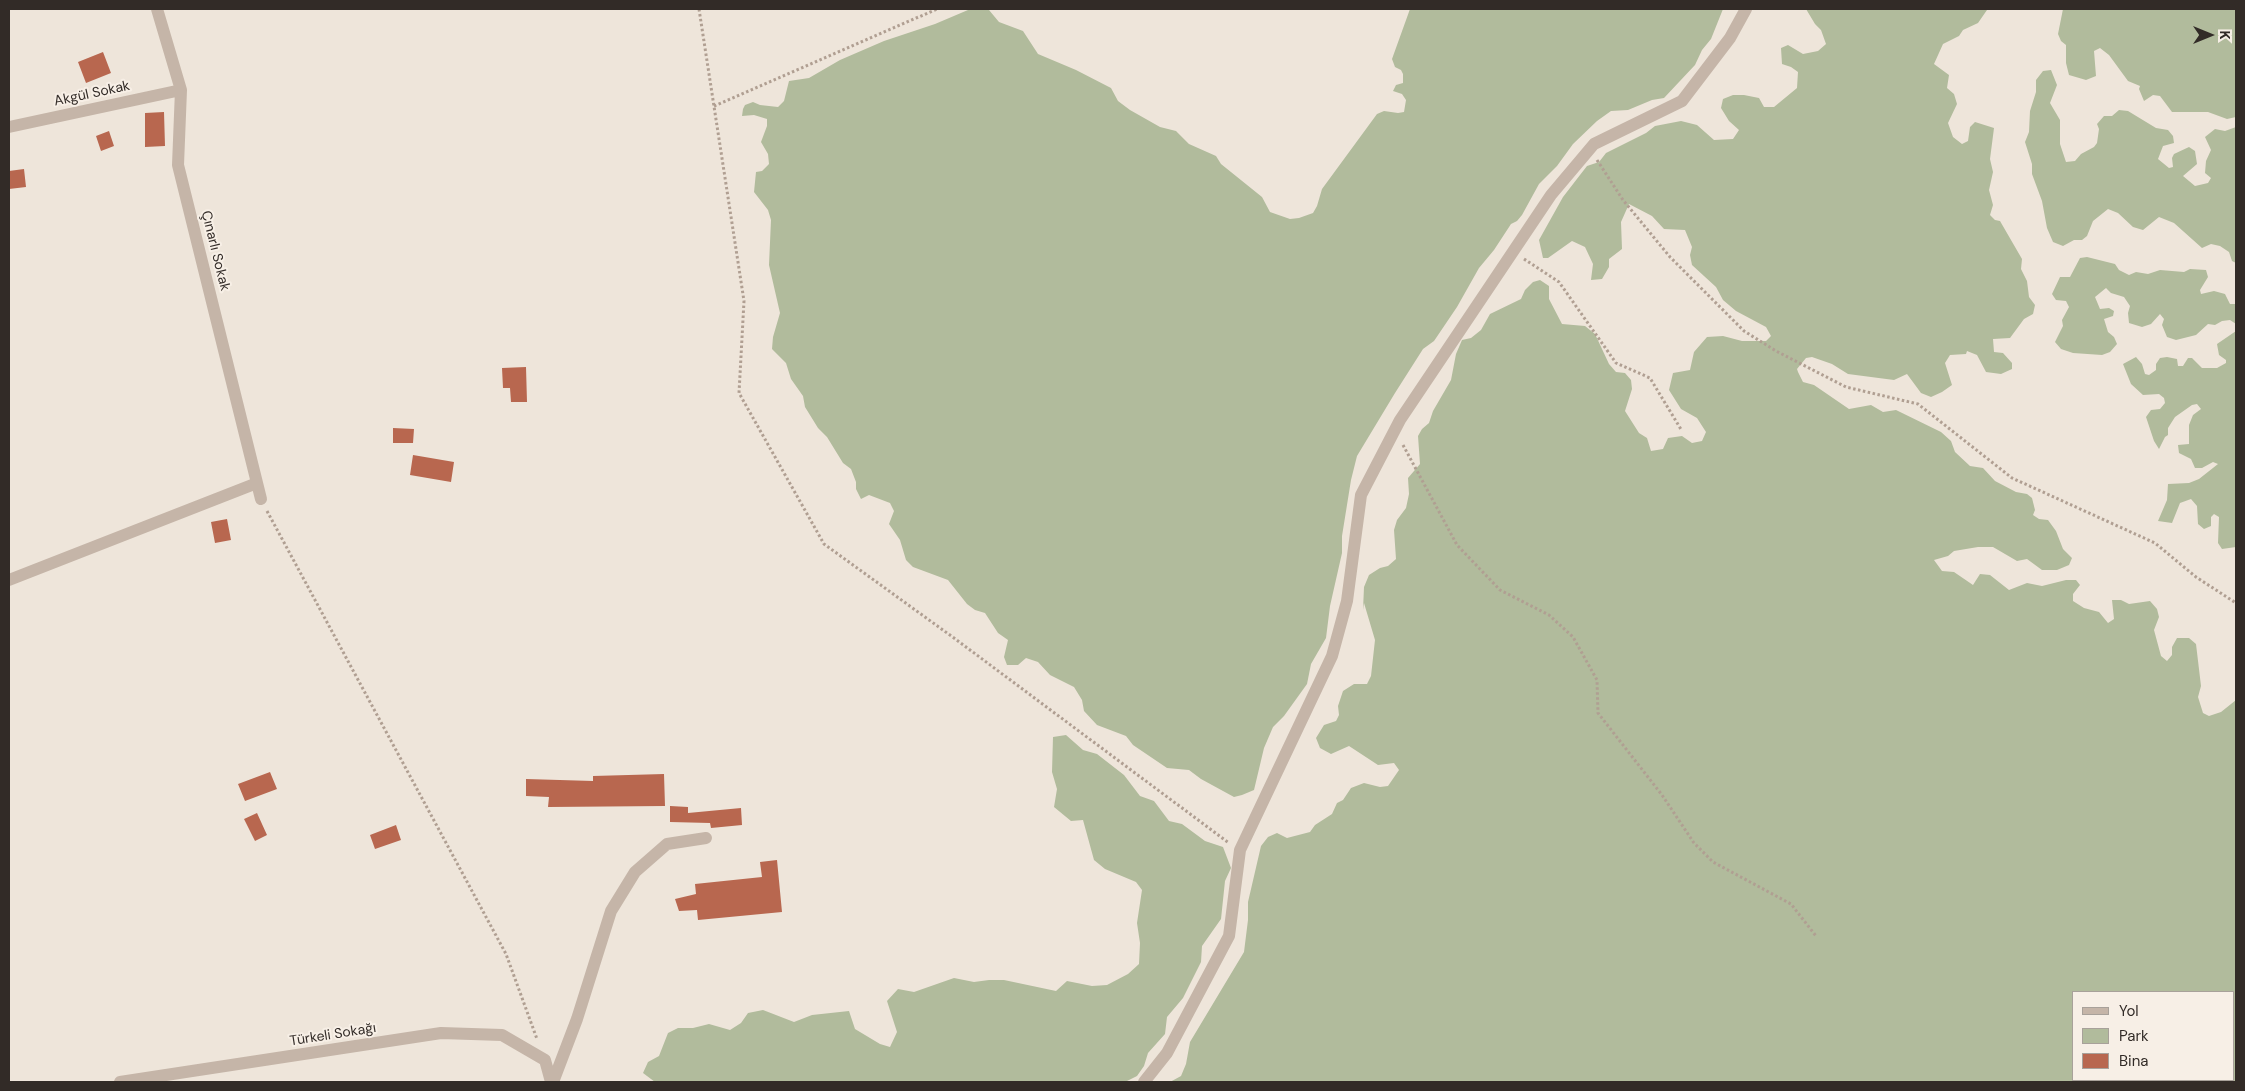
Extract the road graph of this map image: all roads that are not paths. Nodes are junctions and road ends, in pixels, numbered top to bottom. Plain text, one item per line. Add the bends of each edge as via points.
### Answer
1 (157, 9) edge
2 (1746, 9) edge
3 (181, 90) junction
4 (9, 127) edge
5 (257, 484) junction
6 (260, 499) road end
7 (9, 580) edge
8 (706, 838) dead end
9 (120, 1082) edge
10 (552, 1082) edge
11 (1144, 1082) edge

1 - 3 street, Çınarlı Sokak
2 - 11 street via 1730,38 1682,101 1594,144 1551,195 1395,430 1361,495 1347,601 1332,656 1240,850 1229,936 1167,1053
3 - 4 street, Akgül Sokak
3 - 5 street, Çınarlı Sokak via 178,165
5 - 6 street, Çınarlı Sokak
5 - 7 street
8 - 10 street via 667,844 635,872 611,911 577,1019
9 - 10 street, Türkeli Sokağı via 441,1033 502,1035 544,1060

